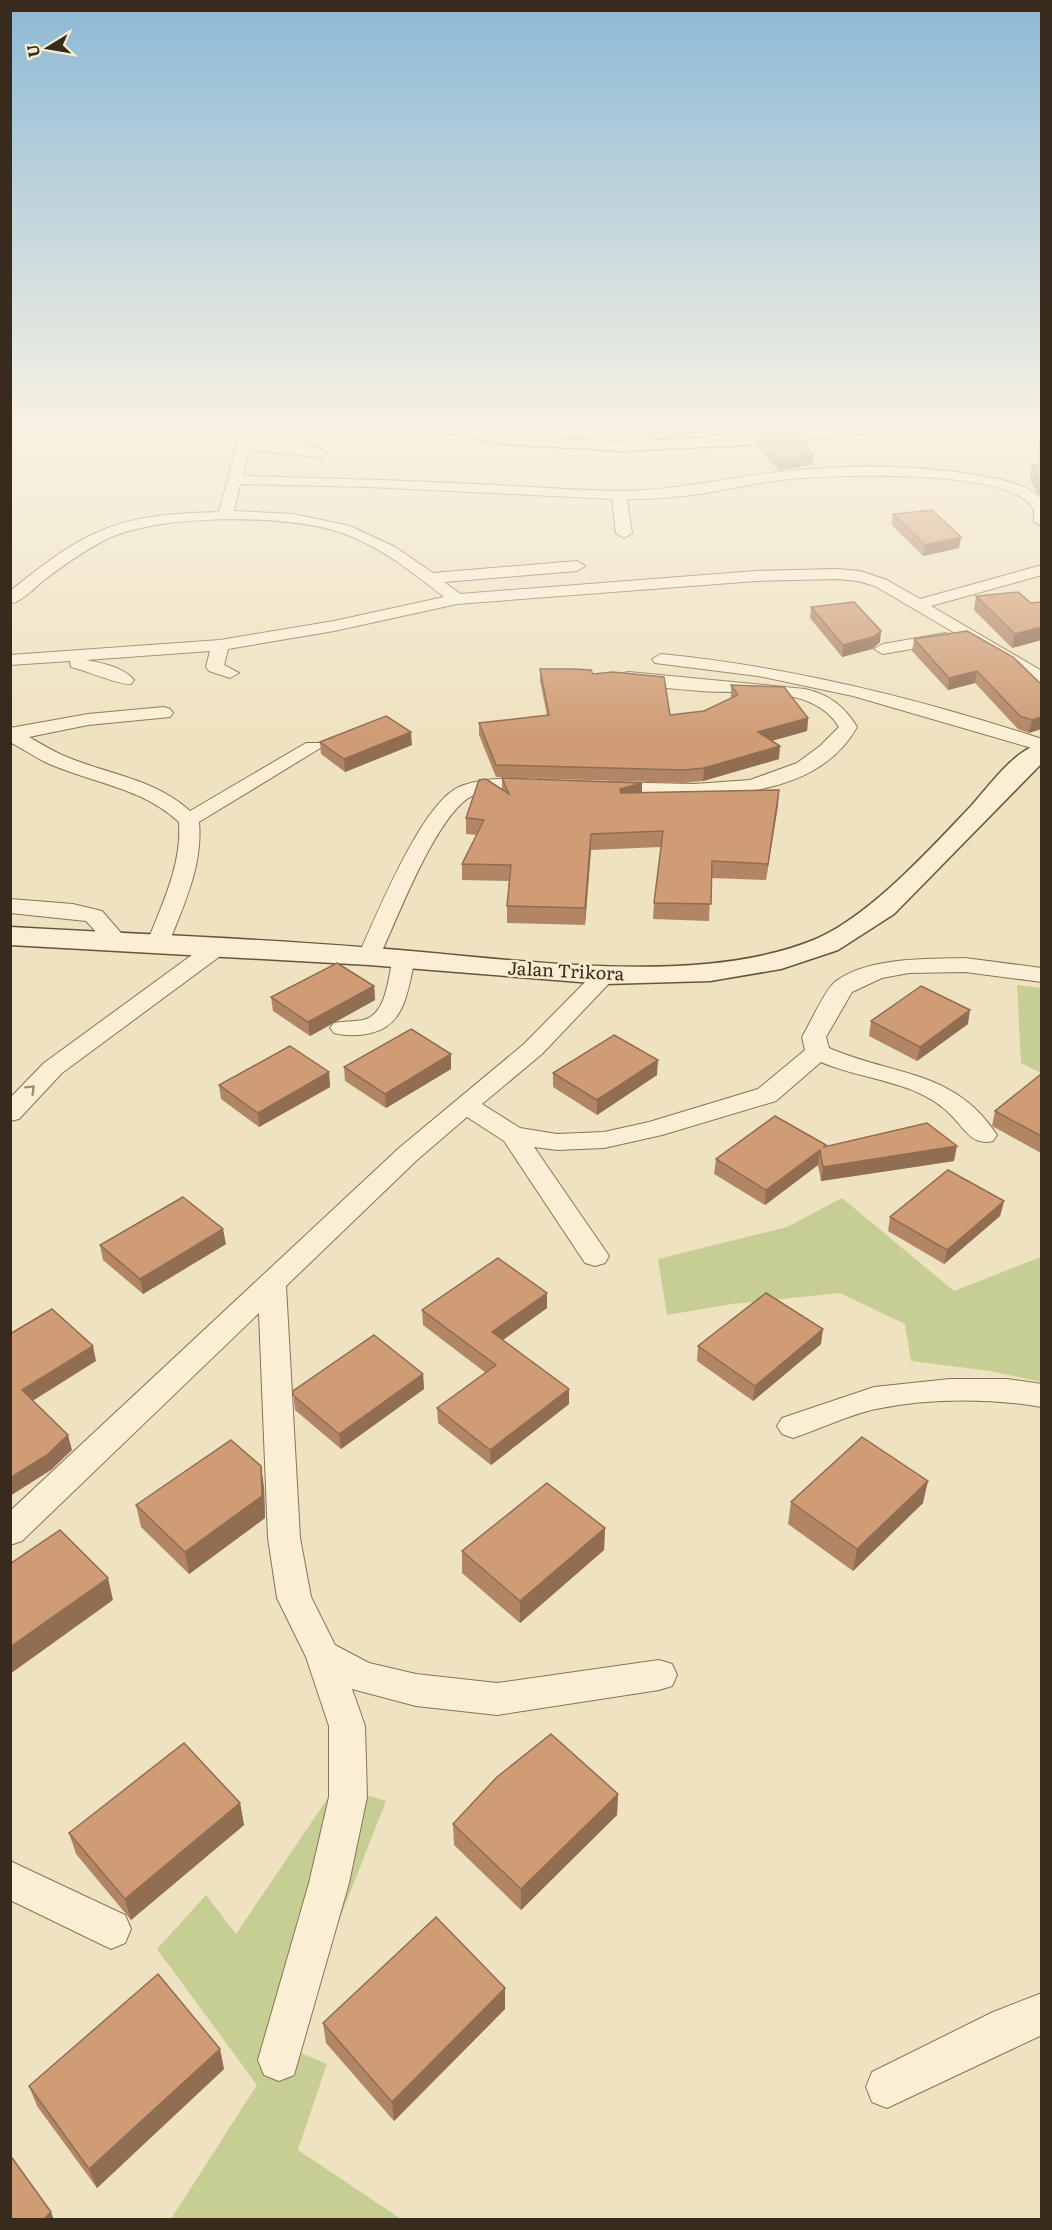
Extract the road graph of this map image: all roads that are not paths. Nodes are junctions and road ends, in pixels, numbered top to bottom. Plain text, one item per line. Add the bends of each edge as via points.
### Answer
1 (131, 528) edge
2 (344, 528) edge
3 (623, 528) edge
4 (624, 533) dead end
5 (577, 566) dead end
6 (1041, 570) edge
7 (429, 578) junction
8 (10, 599) edge
9 (457, 599) junction
10 (917, 605) junction
11 (967, 635) junction
12 (220, 645) junction
13 (883, 649) dead end
14 (38, 658) junction
15 (661, 659) dead end
16 (10, 660) edge
17 (230, 673) dead end
18 (612, 676) edge
19 (1041, 679) edge
20 (125, 680) dead end
21 (164, 713) dead end
22 (12, 735) edge
23 (312, 747) dead end
24 (1041, 747) edge
25 (556, 784) edge
26 (589, 785) edge
27 (189, 820) junction
28 (10, 906) edge
29 (10, 936) edge
30 (117, 941) junction
31 (158, 943) junction
32 (219, 946) junction
33 (369, 956) junction
34 (404, 958) junction
35 (605, 975) junction
36 (1041, 975) edge
37 (342, 1028) dead end
38 (818, 1052) junction
39 (467, 1106) junction
40 (10, 1113) edge
41 (513, 1135) junction
42 (984, 1135) dead end
43 (595, 1256) dead end
44 (272, 1286) junction
45 (1041, 1396) edge
46 (794, 1426) dead end
47 (10, 1532) edge
48 (323, 1656) junction
49 (659, 1675) dead end
50 (10, 1880) edge
51 (111, 1929) dead end
52 (1041, 2014) edge
53 (279, 2060) dead end
54 (887, 2087) dead end

1 - 8 street via 106,534
2 - 7 street
3 - 4 street
5 - 7 street
6 - 10 street
7 - 9 street
9 - 10 street via 756,576 837,574 881,583
9 - 12 street via 314,630
10 - 11 street
11 - 13 street
11 - 19 street
12 - 14 street
12 - 17 street via 215,667
14 - 16 street
14 - 20 street via 90,665
15 - 24 street via 747,667 928,710
18 - 26 street via 700,686 777,689 835,707 845,716 848,727 819,757 792,774 762,783 691,790
21 - 22 street via 72,720
22 - 27 street via 55,759 169,802
23 - 27 street
24 - 35 street, Jalan Trikora via 884,908 828,945 781,960 710,972
25 - 33 street via 483,788 449,803 415,861
27 - 31 street via 192,835 183,872
28 - 30 street via 94,916
29 - 30 street, Jalan Trikora
30 - 31 street, Jalan Trikora
31 - 32 street, Jalan Trikora
32 - 33 street, Jalan Trikora
40 -> 32 street via 53,1068
33 - 34 street, Jalan Trikora
34 - 35 street, Jalan Trikora
34 - 37 street via 389,1012 380,1024 362,1030
35 - 39 street via 533,1049
36 - 38 street via 964,965 909,966 876,972 843,987 814,1037
38 - 41 street via 768,1095 663,1126 604,1140 557,1142
38 - 42 street via 852,1067 931,1088 956,1105
39 - 41 street
39 - 44 street via 408,1154
41 - 43 street
44 - 47 street
44 - 48 street via 284,1538 294,1598
45 - 46 street via 1007,1390 950,1390 874,1398
48 - 49 street via 362,1677 416,1690 497,1699
48 - 53 street via 347,1726 348,1797 329,1883
50 - 51 street
52 - 54 street

